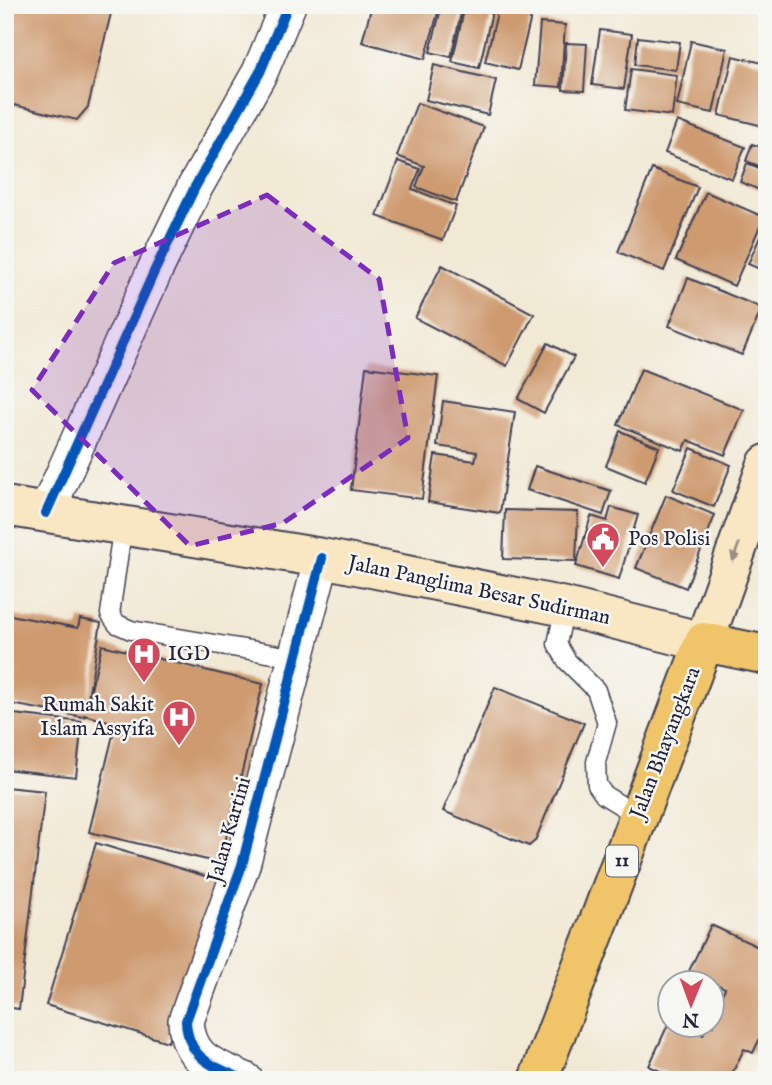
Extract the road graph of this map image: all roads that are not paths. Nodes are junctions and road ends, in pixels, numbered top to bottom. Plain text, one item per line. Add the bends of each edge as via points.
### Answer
1 (288, 5) edge
2 (767, 464) edge
3 (5, 506) edge
4 (46, 513) junction
5 (123, 524) junction
6 (322, 558) junction
7 (565, 607) junction
8 (704, 642) junction
9 (767, 655) edge
10 (297, 658) junction
11 (638, 816) junction
12 (245, 1080) edge
13 (538, 1080) edge

1 - 4 street via 260,72 195,187 154,272
2 -> 8 main road
3 - 4 main road, Jalan Panglima Besar Sudirman
4 - 5 main road, Jalan Panglima Besar Sudirman
5 - 6 main road, Jalan Panglima Besar Sudirman
5 - 10 lane via 110,614 117,624
6 - 7 main road, Jalan Panglima Besar Sudirman
6 - 10 street, Jalan Kartini
7 - 8 main road, Jalan Panglima Besar Sudirman
7 - 11 lane via 557,644 596,690 607,723 596,762 597,785 604,796
8 - 9 highway
8 - 11 highway, Jalan Bhayangkara / 11
10 - 12 street, Jalan Kartini via 242,866 186,1021 187,1035 201,1060
11 - 13 highway, Jalan Bhayangkara / 11

